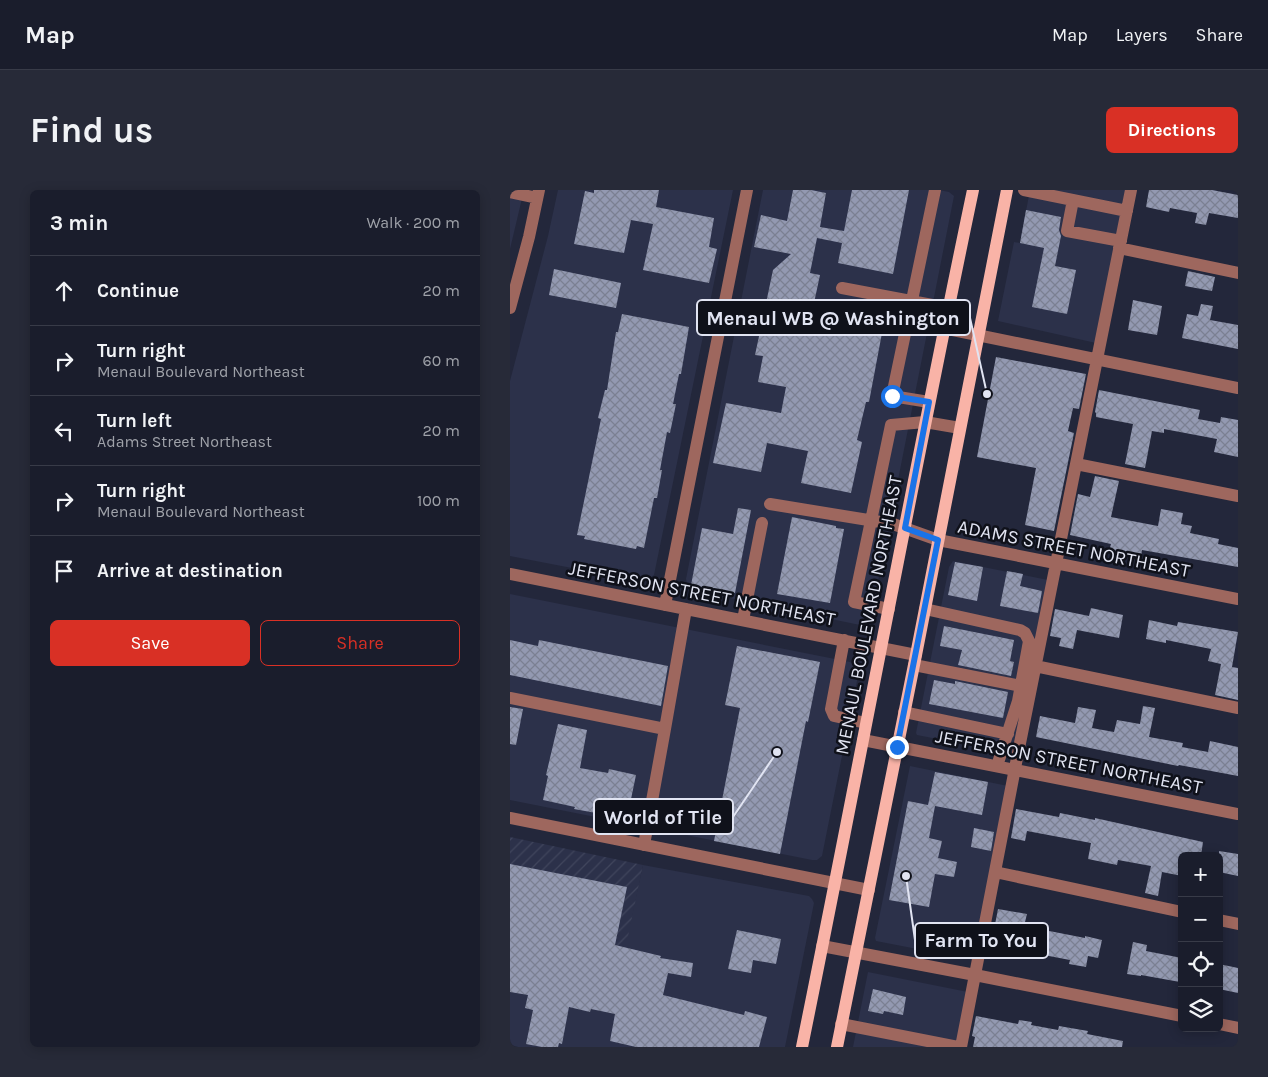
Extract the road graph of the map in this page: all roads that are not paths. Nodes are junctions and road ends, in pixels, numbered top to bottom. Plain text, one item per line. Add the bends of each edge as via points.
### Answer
1 (747, 190) edge
2 (934, 190) edge
3 (972, 190) edge
4 (1007, 190) edge
5 (1024, 190) edge
6 (1131, 190) edge
7 (510, 192) edge
8 (538, 194) edge
9 (1072, 200) junction
10 (1126, 211) junction
11 (1120, 245) junction
12 (1238, 273) edge
13 (842, 288) dead end
14 (912, 301) junction
15 (510, 308) edge
16 (948, 308) junction
17 (943, 328) junction
18 (978, 335) junction
19 (1097, 360) junction
20 (1238, 388) edge
21 (929, 402) junction
22 (925, 422) junction
23 (960, 428) junction
24 (1076, 464) junction
25 (1238, 496) edge
26 (770, 504) dead end
27 (870, 521) junction
28 (762, 523) dead end
29 (905, 528) junction
30 (938, 540) junction
31 (1056, 563) junction
32 (510, 574) edge
33 (1238, 599) edge
34 (665, 605) junction
35 (686, 609) junction
36 (888, 609) junction
37 (925, 609) junction
38 (743, 620) junction
39 (844, 640) junction
40 (881, 647) junction
41 (915, 660) junction
42 (1035, 666) junction
43 (1020, 686) junction
44 (510, 698) edge
45 (1238, 708) edge
46 (904, 712) junction
47 (866, 723) junction
48 (665, 729) junction
49 (1008, 734) junction
50 (862, 740) junction
51 (897, 747) junction
52 (997, 766) junction
53 (1014, 770) junction
54 (1238, 814) edge
55 (510, 818) edge
56 (644, 845) junction
57 (995, 872) junction
58 (835, 883) junction
59 (869, 890) junction
60 (1178, 911) edge
61 (1223, 921) edge
62 (1238, 924) edge
63 (822, 946) junction
64 (856, 953) junction
65 (975, 975) junction
66 (1178, 1015) edge
67 (841, 1024) junction
68 (1223, 1025) edge
69 (1238, 1028) edge
70 (802, 1047) edge
71 (837, 1047) edge
72 (959, 1047) edge

1 - 34 street
2 - 14 street
3 - 16 main road, MENAUL BOULEVARD NORTHEAST
4 - 18 main road
5 - 9 street
6 - 10 street
7 - 8 street
8 - 15 street
9 - 10 street
9 - 11 street via 1066,231
10 - 11 street
11 - 12 street
11 - 19 street
13 - 14 street
14 - 16 street
14 - 21 street via 892,396
16 - 17 main road, MENAUL BOULEVARD NORTHEAST
17 - 18 street
17 - 21 main road, MENAUL BOULEVARD NORTHEAST
18 - 19 street
18 - 23 main road
19 - 20 street
19 - 24 street
21 - 22 main road, MENAUL BOULEVARD NORTHEAST
22 - 23 street
22 - 27 street via 891,425
22 - 29 main road, MENAUL BOULEVARD NORTHEAST
23 - 30 main road
24 - 25 street
24 - 31 street
26 - 27 street, ADAMS STREET NORTHEAST
27 - 29 street, ADAMS STREET NORTHEAST
27 - 36 street via 854,602
28 - 38 street
29 - 30 street, ADAMS STREET NORTHEAST
29 - 36 main road, MENAUL BOULEVARD NORTHEAST
30 - 31 street, ADAMS STREET NORTHEAST
30 - 37 main road
31 - 33 street, ADAMS STREET NORTHEAST
31 - 42 street
32 - 34 street, JEFFERSON STREET NORTHEAST
34 - 35 street, JEFFERSON STREET NORTHEAST
35 - 38 street, JEFFERSON STREET NORTHEAST
35 - 48 street
36 - 40 main road, MENAUL BOULEVARD NORTHEAST
37 - 41 main road
37 - 43 street via 1025,633 1029,641
38 - 39 street, JEFFERSON STREET NORTHEAST
39 - 40 street, JEFFERSON STREET NORTHEAST
39 - 47 street via 831,708 834,716
40 - 41 street, JEFFERSON STREET NORTHEAST
40 - 47 main road, MENAUL BOULEVARD NORTHEAST
41 - 43 street, JEFFERSON STREET NORTHEAST
41 - 46 main road
42 - 45 street
42 - 53 street
43 - 49 street
44 - 48 street
46 - 49 street
46 - 51 main road
47 - 50 main road, MENAUL BOULEVARD NORTHEAST
48 - 56 street
49 - 52 street
50 - 51 street, JEFFERSON STREET NORTHEAST
50 - 58 main road, MENAUL BOULEVARD NORTHEAST
51 - 52 street, JEFFERSON STREET NORTHEAST
51 - 59 main road
52 - 53 street, JEFFERSON STREET NORTHEAST
53 - 54 street, JEFFERSON STREET NORTHEAST
53 - 57 street
55 - 56 street
56 - 58 street
57 - 60 street
57 - 65 street
58 - 59 street
58 - 63 main road, MENAUL BOULEVARD NORTHEAST
59 - 64 main road
61 - 62 street
63 - 64 street
63 - 70 main road, MENAUL BOULEVARD NORTHEAST
64 - 65 street
64 - 67 main road
65 - 66 street
65 - 72 street
67 - 71 main road
67 - 72 street
68 - 69 street

